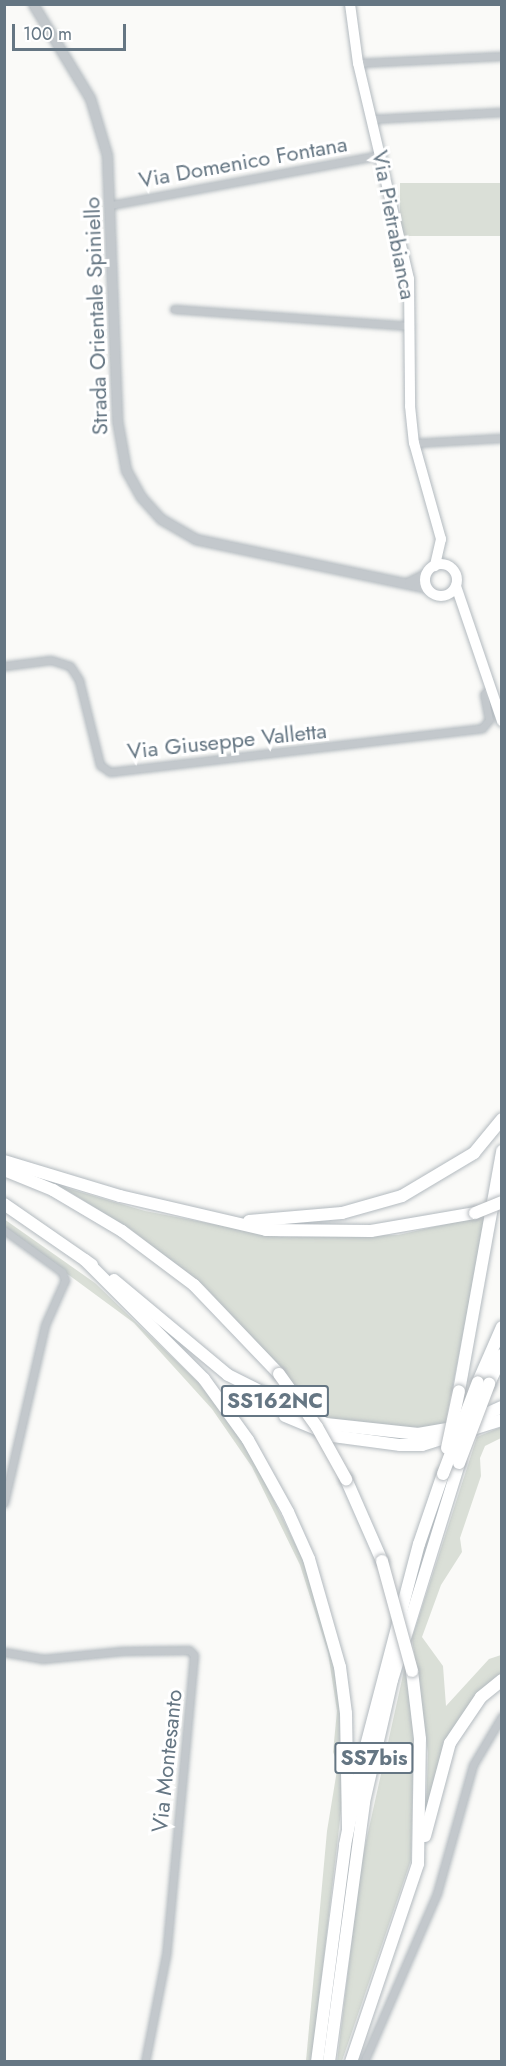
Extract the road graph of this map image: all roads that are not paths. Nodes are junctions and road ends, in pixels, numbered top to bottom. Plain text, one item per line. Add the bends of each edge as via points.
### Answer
1 (33, 4) edge
2 (351, 4) edge
3 (501, 56) edge
4 (358, 63) junction
5 (501, 112) edge
6 (372, 119) junction
7 (382, 155) junction
8 (111, 205) junction
9 (174, 309) dead end
10 (410, 326) junction
11 (501, 438) edge
12 (414, 443) junction
13 (436, 516) junction
14 (451, 567) junction
15 (431, 569) junction
16 (409, 582) junction
17 (456, 586) junction
18 (427, 588) junction
19 (440, 596) junction
20 (466, 612) junction
21 (4, 666) edge
22 (492, 689) junction
23 (501, 721) edge
24 (501, 1119) edge
25 (501, 1151) edge
26 (4, 1161) edge
27 (4, 1170) edge
28 (501, 1202) edge
29 (4, 1204) edge
30 (226, 1222) junction
31 (4, 1230) edge
32 (85, 1260) junction
33 (501, 1327) edge
34 (501, 1355) edge
35 (228, 1375) junction
36 (484, 1383) junction
37 (501, 1407) edge
38 (501, 1420) edge
39 (443, 1474) junction
40 (4, 1503) edge
41 (4, 1652) edge
42 (501, 1680) edge
43 (501, 1716) edge
44 (348, 1829) junction
45 (418, 1864) junction
46 (145, 2061) edge
47 (317, 2061) edge
48 (329, 2061) edge
49 (351, 2061) edge
50 (364, 2061) edge

1 - 8 street, Strada Orientale Spiniello via 90,98 107,154
2 - 4 main road, Via Pietrabianca
3 - 4 street
4 - 6 main road, Via Pietrabianca
5 - 6 street
6 - 7 main road, Via Pietrabianca
7 - 8 street, Via Domenico Fontana
7 - 10 main road, Via Pietrabianca via 409,279
8 - 16 street, Strada Orientale Spiniello via 117,420 126,470 150,510 195,539
9 - 10 street
10 - 12 main road, Via Pietrabianca
11 - 12 street
12 - 13 main road, Via Pietrabianca
13 - 14 main road, Via Pietrabianca
13 - 15 main road, Via Pietrabianca via 441,547
14 - 15 main road
14 - 17 main road, Via Pietrabianca
15 - 16 street
15 - 18 main road, Via Pietrabianca
16 - 18 street, Strada Orientale Spiniello
17 - 19 main road
17 - 20 main road, Via Pietrabianca
18 - 19 main road
19 - 20 main road
20 - 22 main road, Via Pietrabianca
21 - 22 street, Via Giuseppe Valletta via 51,660 70,666 79,680 100,765 110,772 482,728 489,720 484,694
22 - 23 main road, Via Pietrabianca
24 - 30 highway via 474,1154 402,1196 342,1213
25 - 39 highway, bridge
26 - 30 highway
27 - 45 highway, bridge via 53,1190 122,1231 194,1285 279,1374 316,1427 346,1479 382,1561 411,1671 420,1739
28 - 30 highway, bridge via 475,1213 371,1231 297,1232
29 - 32 highway, SS162NC
31 - 40 street via 65,1276 45,1325
32 - 35 highway, SS162NC via 141,1299
32 - 44 highway via 204,1379 248,1440 288,1512 309,1559 340,1667 346,1713
33 - 36 highway, SS7bis
34 - 36 highway, SS7bis
35 - 37 highway, SS162NC via 308,1417 370,1433 436,1432
35 - 38 highway via 273,1409 310,1428 355,1441 422,1444
36 - 39 highway, SS7bis, bridge
36 - 48 highway, SS7bis, bridge via 392,1680 364,1802
39 - 44 highway, SS7bis via 382,1678
41 - 46 street, Via Montesanto via 42,1659 123,1651 189,1650 194,1655 165,1959
42 - 45 highway via 481,1697 450,1743
43 - 50 street via 472,1765 437,1893
44 - 47 highway, SS7bis
45 - 49 highway

